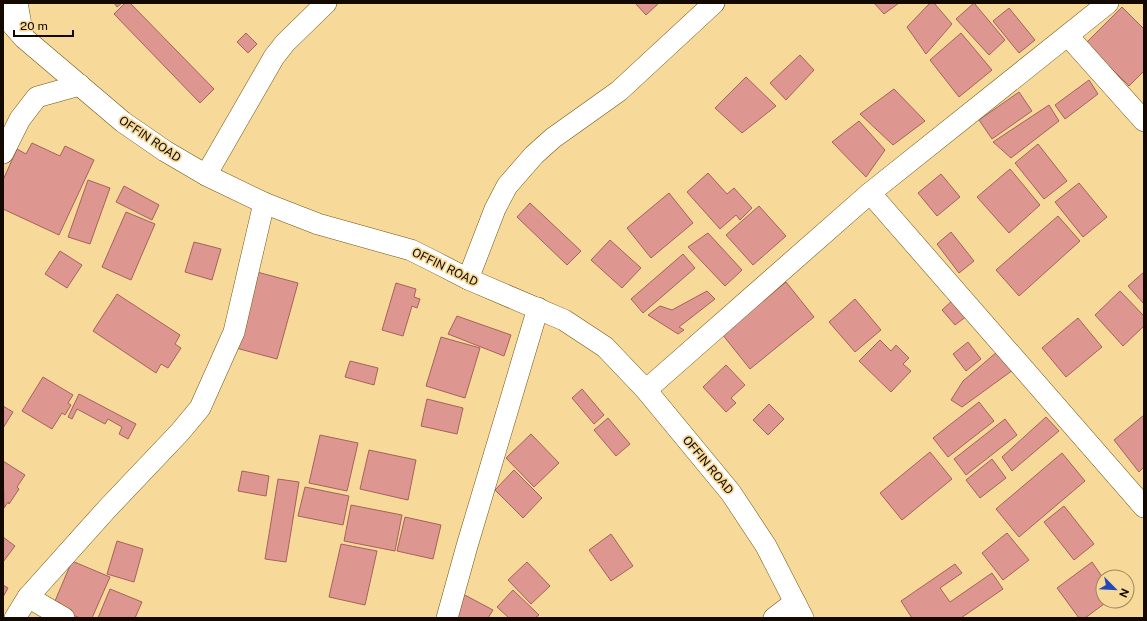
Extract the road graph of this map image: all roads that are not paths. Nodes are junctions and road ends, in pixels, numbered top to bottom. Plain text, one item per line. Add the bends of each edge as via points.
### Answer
1 (17, 3) edge
2 (326, 3) edge
3 (714, 3) edge
4 (1108, 3) edge
5 (3, 14) edge
6 (1068, 36) junction
7 (24, 38) junction
8 (80, 85) junction
9 (1144, 121) edge
10 (3, 153) edge
11 (206, 175) junction
12 (870, 194) junction
13 (264, 203) junction
14 (468, 279) junction
15 (538, 308) junction
16 (646, 390) junction
17 (1144, 507) edge
18 (28, 597) junction
19 (799, 610) edge
20 (15, 618) edge
21 (64, 618) edge
22 (447, 618) edge
23 (774, 618) edge

1 - 7 street
2 - 11 street via 274,57
3 - 14 street via 619,91 553,138 534,155 508,186 495,209
4 - 6 street
5 - 7 street, OFFIN ROAD
6 - 9 street
6 - 12 street
7 - 8 street, OFFIN ROAD
8 - 10 street via 37,98 20,118
8 - 11 street, OFFIN ROAD via 123,122
11 - 13 street, OFFIN ROAD
12 - 16 street
12 - 17 street
13 - 14 street, OFFIN ROAD via 318,224 411,250
13 - 18 street via 234,332 200,408
14 - 15 street, OFFIN ROAD
15 - 16 street, OFFIN ROAD via 564,320 605,347
15 - 22 street
16 - 19 street, OFFIN ROAD via 731,493 766,546
18 - 20 street
18 - 21 street
19 - 23 street

